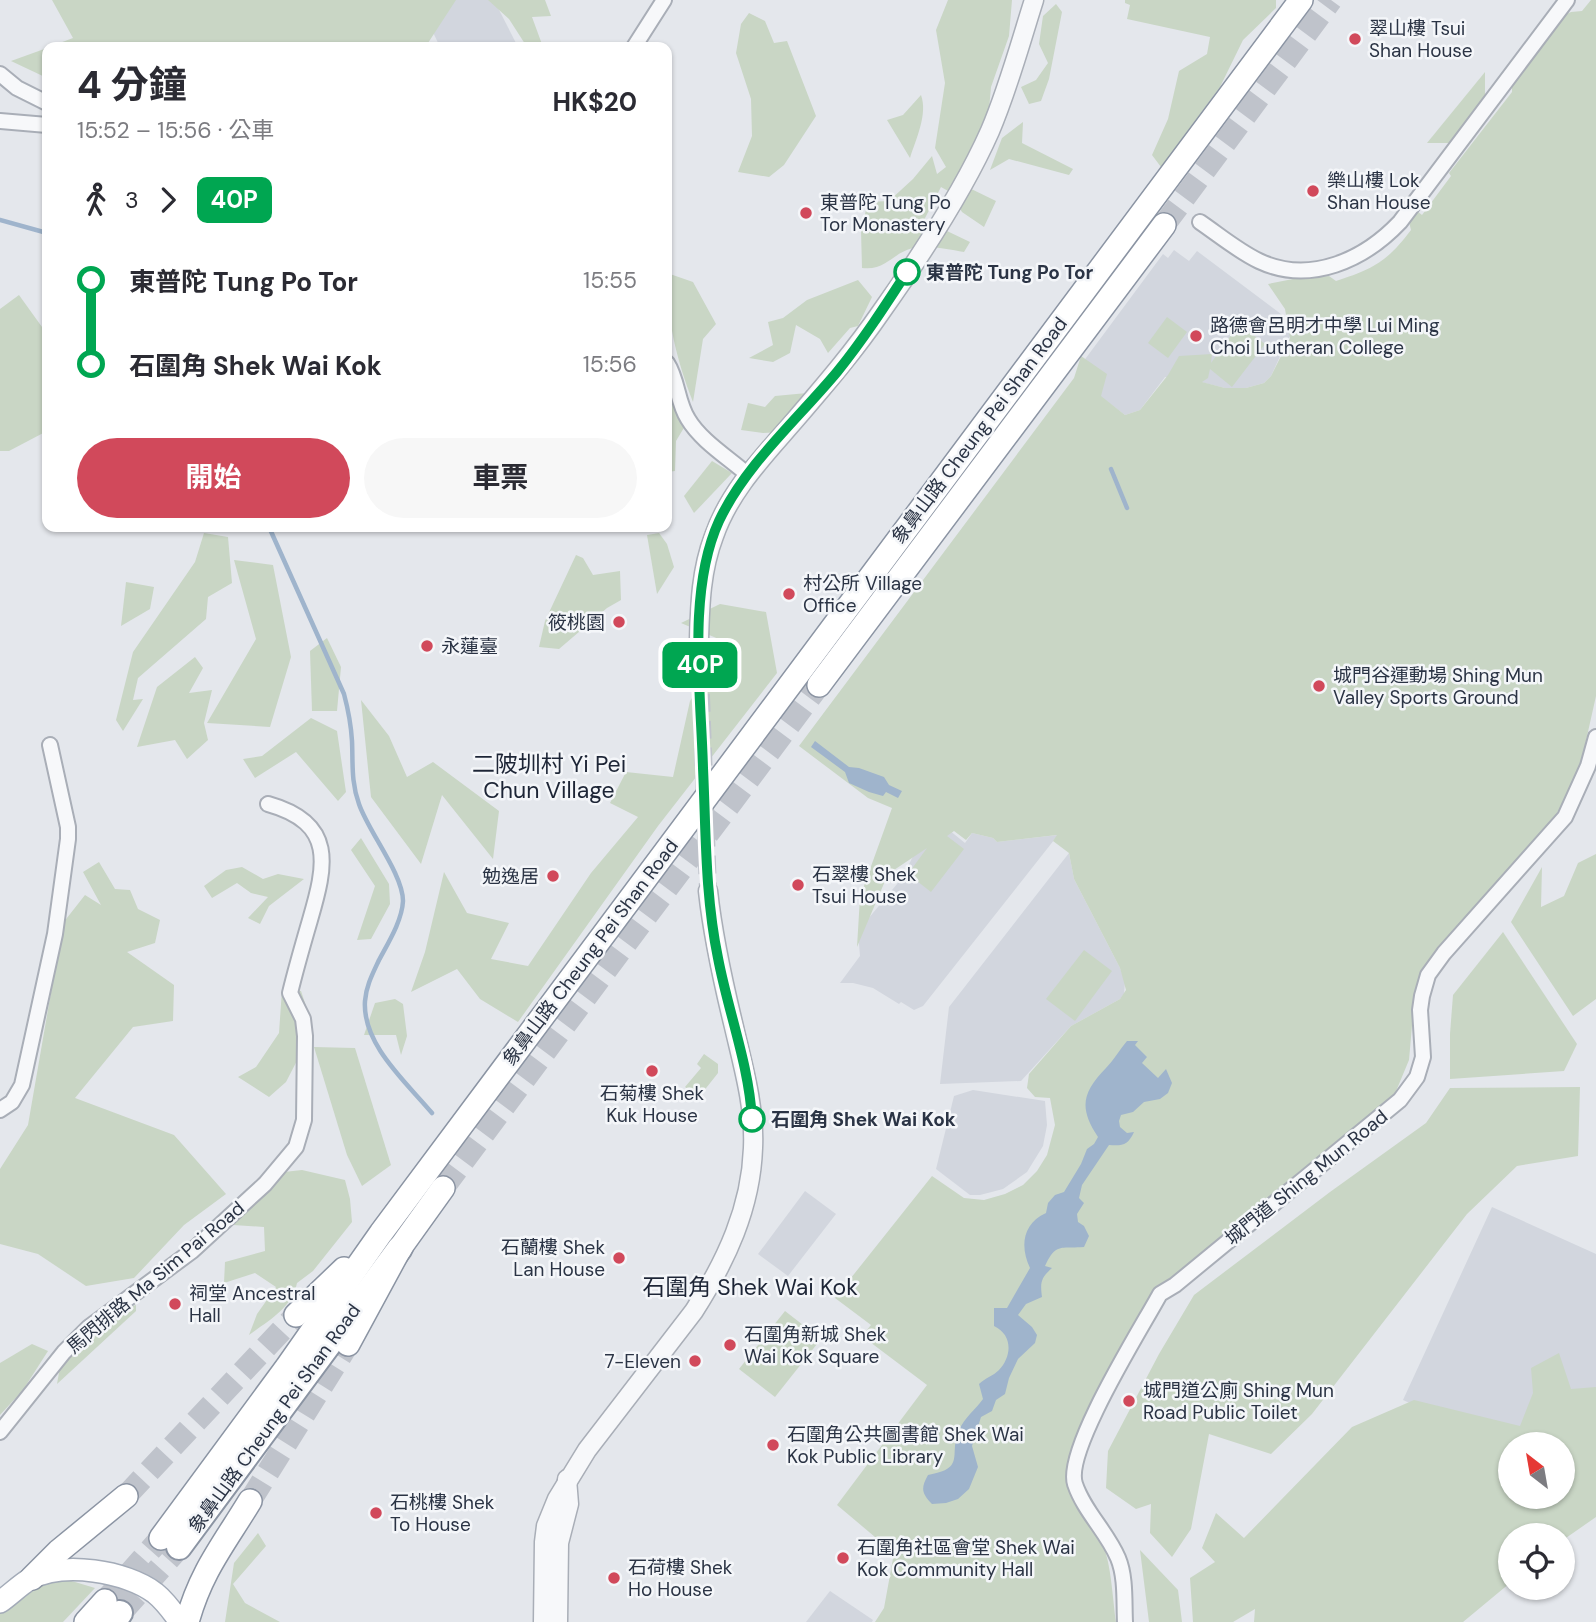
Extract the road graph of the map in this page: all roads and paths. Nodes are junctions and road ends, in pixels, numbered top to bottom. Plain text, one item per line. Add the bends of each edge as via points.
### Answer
1 (664, 0) edge
2 (1301, 0) edge
3 (1567, 0) edge
4 (1032, 3) edge
5 (637, 42) edge
6 (0, 74) edge
7 (42, 100) edge
8 (0, 121) edge
9 (42, 125) edge
10 (1200, 222) dead end
11 (1164, 225) tunnel mouth
12 (672, 374) edge
13 (748, 475) junction
14 (699, 640) tunnel mouth
15 (819, 685) tunnel mouth
16 (1596, 737) edge
17 (50, 745) dead end
18 (268, 804) dead end
19 (708, 891) tunnel mouth
20 (0, 1110) edge
21 (443, 1188) tunnel mouth
22 (391, 1240) junction
23 (296, 1315) tunnel mouth
24 (348, 1344) tunnel mouth
25 (0, 1432) edge
26 (568, 1479) junction
27 (126, 1496) tunnel mouth
28 (250, 1500) tunnel mouth
29 (170, 1542) tunnel mouth
30 (32, 1578) junction
31 (0, 1602) edge
32 (112, 1612) tunnel mouth
33 (86, 1622) edge
34 (180, 1622) edge
35 (187, 1622) edge
36 (543, 1622) edge
37 (558, 1622) edge
38 (1125, 1622) edge

1 - 5 street
2 - 22 highway, 象鼻山路 Cheung Pei Shan Road
3 - 10 street via 1400,222 1368,250 1329,267 1294,270 1261,262
4 - 13 street via 990,131 945,215 838,370
6 - 7 street
8 - 9 street
11 - 15 highway, 象鼻山路 Cheung Pei Shan Road
12 - 13 street via 692,426
13 - 14 street via 719,522 708,553
16 - 38 street, 城門道 Shing Mun Road via 1565,817 1428,975 1420,1010 1423,1057 1417,1077 1391,1107 1160,1294 1084,1433 1073,1481 1120,1561
17 - 20 street via 68,827 67,853 55,934 22,1086
18 - 25 street, 馬閃排路 Ma Sim Pai Road via 288,809 307,823 322,856 321,880 290,993 303,1018 305,1036 304,1120 299,1140 265,1184 192,1251 81,1335
19 - 26 street via 751,1110 749,1187 735,1236 709,1287
21 - 22 highway, 象鼻山路 Cheung Pei Shan Road
22 - 23 highway
22 - 24 highway
22 - 29 highway, 象鼻山路 Cheung Pei Shan Road
26 - 36 street via 546,1526
26 - 37 street via 569,1504 559,1543
27 - 30 highway
28 - 35 highway via 206,1570
30 - 31 main road
30 - 34 main road via 80,1570 118,1576 153,1591
32 - 33 highway

